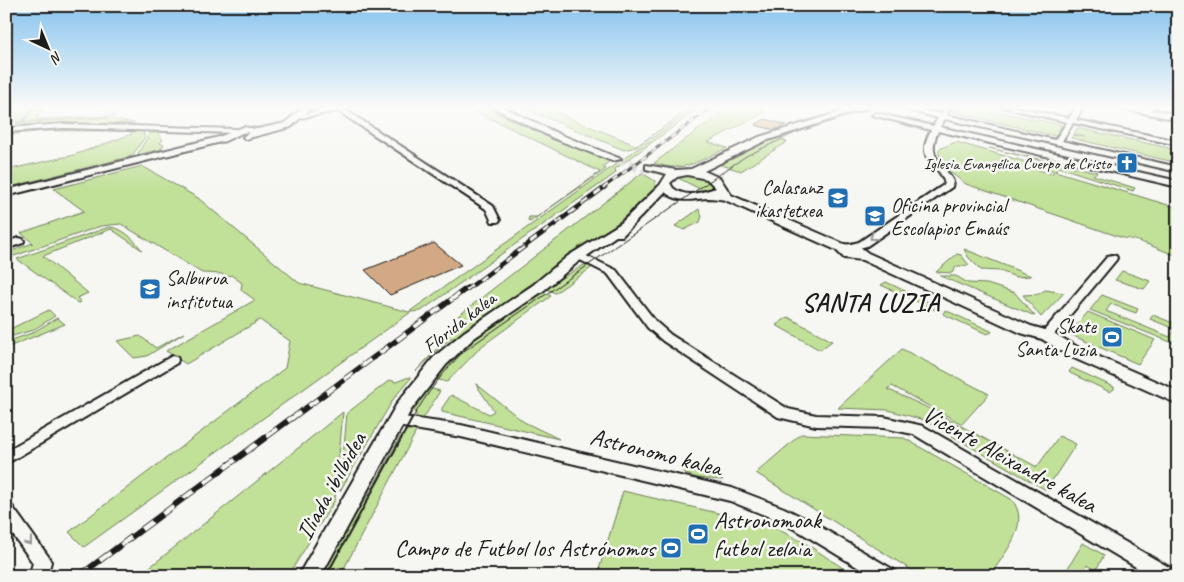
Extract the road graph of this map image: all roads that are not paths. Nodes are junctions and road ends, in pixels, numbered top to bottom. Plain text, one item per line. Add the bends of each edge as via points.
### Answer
1 (220, 134) edge
2 (242, 134) edge
3 (377, 134) edge
4 (552, 134) edge
5 (566, 134) edge
6 (780, 134) edge
7 (784, 134) edge
8 (934, 134) edge
9 (959, 134) edge
10 (1022, 134) edge
11 (1063, 134) edge
12 (1135, 134) edge
13 (236, 135) junction
14 (1058, 142) junction
15 (1178, 143) edge
16 (1178, 170) edge
17 (691, 173) junction
18 (678, 174) junction
19 (710, 177) junction
20 (665, 183) junction
21 (1178, 184) edge
22 (723, 192) junction
23 (6, 195) edge
24 (678, 195) junction
25 (647, 204) junction
26 (495, 220) dead end
27 (19, 241) dead end
28 (6, 246) edge
29 (847, 248) junction
30 (582, 257) junction
31 (1112, 258) dead end
32 (1046, 337) junction
33 (172, 360) dead end
34 (1178, 398) edge
35 (396, 421) junction
36 (6, 458) edge
37 (6, 511) edge
38 (38, 576) edge
39 (309, 576) edge
40 (888, 576) edge
41 (1168, 576) edge

1 - 13 street
2 - 13 main road
3 - 26 street via 490,208
4 - 5 main road via 618,157
6 - 17 main road via 750,144
7 - 19 main road via 718,162
8 -> 29 street via 930,154 937,168 950,181 949,185 861,244
9 - 21 street
10 - 14 street
11 - 14 street
12 - 15 street
13 - 23 main road
14 - 16 street
17 - 18 main road
17 - 19 main road
18 - 20 main road
18 - 20 main road via 648,168
19 - 22 main road via 718,182
20 - 24 main road
20 - 25 main road
22 - 24 main road via 696,198
22 - 29 main road
24 - 25 main road via 662,196
25 - 30 main road, Florida kalea via 624,226
27 - 28 street
29 - 32 main road
30 - 35 main road, Florida kalea via 469,335 446,355 424,379
30 - 41 street, Vicente Aleixandre kalea via 612,272 659,332 783,413 817,421 885,421 918,430
31 - 32 street
32 - 34 main road
33 - 36 street
35 - 39 main road, Iliada ibilbidea
35 - 40 street, Astronomo kalea via 461,431 732,495 806,527
37 -> 38 street via 42,562

